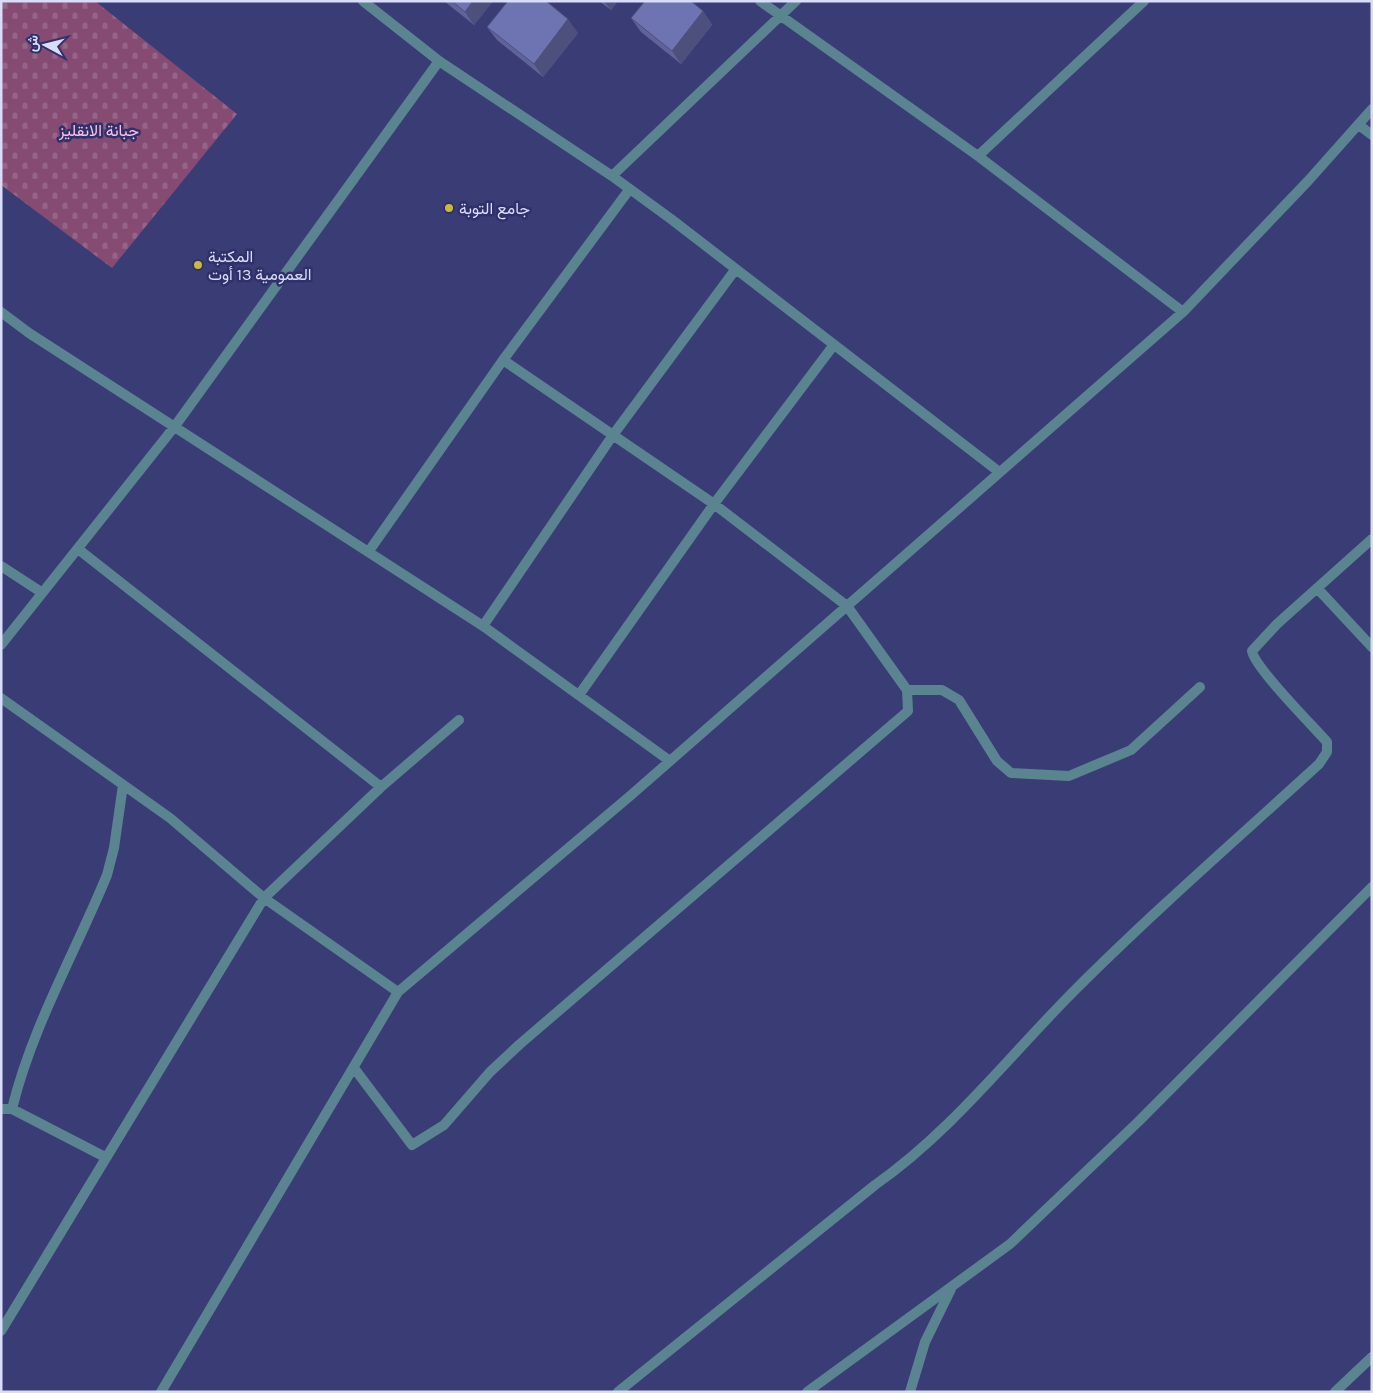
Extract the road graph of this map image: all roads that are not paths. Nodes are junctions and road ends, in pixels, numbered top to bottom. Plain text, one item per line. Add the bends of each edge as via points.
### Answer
1 (363, 1) edge
2 (760, 1) edge
3 (796, 1) edge
4 (1144, 1) edge
5 (781, 16) junction
6 (440, 61) junction
7 (1372, 109) edge
8 (1359, 125) junction
9 (1372, 135) edge
10 (978, 156) junction
11 (612, 176) junction
12 (629, 190) junction
13 (735, 270) junction
14 (1, 312) edge
15 (1183, 312) junction
16 (833, 346) junction
17 (503, 360) junction
18 (175, 426) junction
19 (613, 435) junction
20 (998, 472) junction
21 (714, 504) junction
22 (1372, 539) edge
23 (78, 548) junction
24 (369, 551) junction
25 (1, 566) edge
26 (1317, 588) junction
27 (41, 592) junction
28 (847, 606) junction
29 (483, 626) junction
30 (1, 645) edge
31 (1372, 647) edge
32 (1200, 687) dead end
33 (907, 690) junction
34 (579, 695) junction
35 (1, 698) edge
36 (458, 720) dead end
37 (670, 760) junction
38 (123, 784) junction
39 (381, 786) junction
40 (1372, 887) edge
41 (264, 898) junction
42 (398, 992) junction
43 (354, 1068) junction
44 (7, 1109) edge
45 (104, 1157) junction
46 (952, 1286) junction
47 (1, 1331) edge
48 (1372, 1357) edge
49 (914, 1389) edge
50 (161, 1392) edge
51 (618, 1392) edge
52 (807, 1392) edge
53 (1335, 1392) edge

1 - 6 street
2 - 5 street
3 - 5 street
4 - 10 street
5 - 10 street
5 - 11 street
6 - 11 street
6 - 18 street
7 - 8 street
8 - 9 street
8 - 15 street
10 - 15 street
11 - 12 street
12 - 13 street
12 - 17 street
13 - 16 street
13 - 19 street
14 - 18 street
15 - 20 street
16 - 20 street
16 - 21 street
17 - 19 street
17 - 24 street
18 - 23 street
18 - 24 street
19 - 21 street
19 - 29 street
20 - 28 street
21 - 28 street
21 - 34 street
22 - 26 street
23 - 27 street
23 - 39 street
24 - 29 street
25 - 27 street
26 - 31 street
26 - 51 street via 1252,651 1253,658 1327,742 1327,752 1319,764 1075,990 938,1135
27 - 30 street
28 - 33 street
28 - 37 street
29 - 34 street
32 - 33 street via 1131,750 1069,776 1011,773 998,761 959,700 942,690
33 - 43 street via 908,711 496,1066 444,1125 412,1145
34 - 37 street
35 - 38 street
36 - 39 street
37 - 42 street
38 - 41 street via 170,818
38 - 44 street via 107,875 33,1039
39 - 41 street
40 - 46 street via 1060,1199 1010,1244
41 - 42 street
41 - 45 street
42 - 43 street
43 - 50 street
44 - 45 street
45 - 47 street
46 - 49 street via 925,1342
46 - 52 street
48 - 53 street

